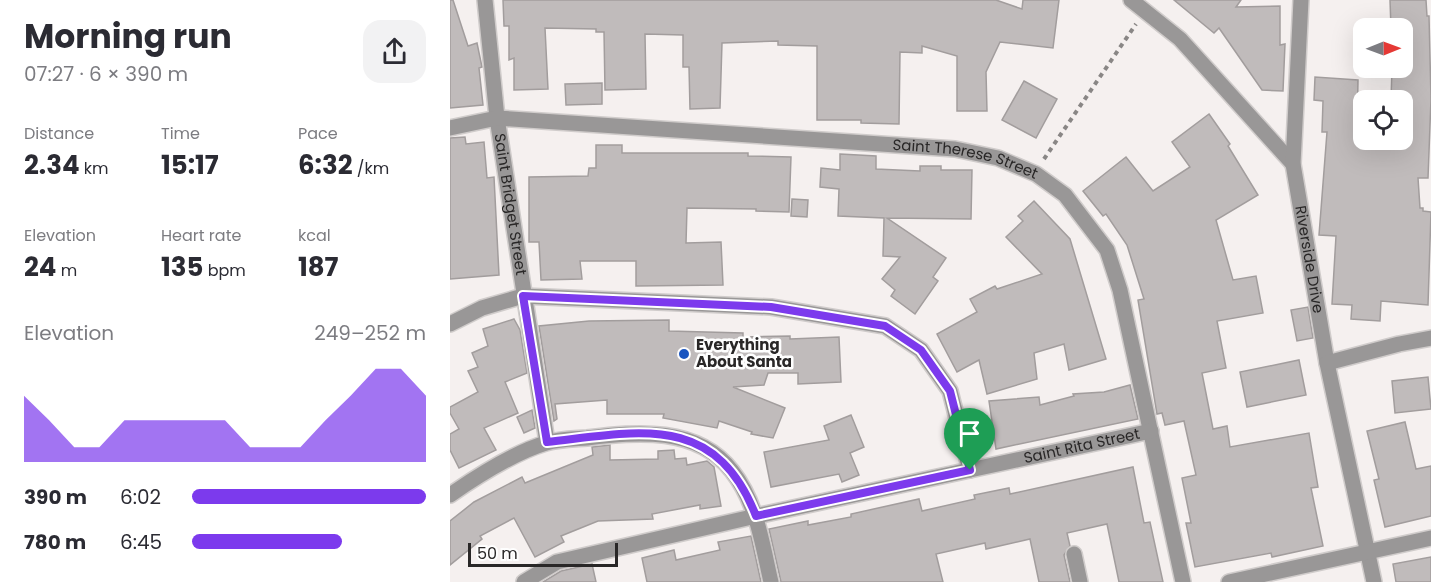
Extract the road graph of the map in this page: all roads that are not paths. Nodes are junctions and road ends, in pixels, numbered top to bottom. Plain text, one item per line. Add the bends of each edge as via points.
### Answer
1 (485, 0) edge
2 (1131, 0) edge
3 (1301, 0) edge
4 (497, 118) junction
5 (450, 128) edge
6 (1293, 164) junction
7 (523, 296) junction
8 (450, 324) edge
9 (1431, 338) edge
10 (1327, 363) junction
11 (1152, 431) junction
12 (547, 442) junction
13 (970, 470) junction
14 (450, 495) edge
15 (756, 516) junction
16 (1431, 538) edge
17 (1368, 552) junction
18 (1074, 554) dead end
19 (524, 582) edge
20 (771, 582) edge
21 (1080, 582) edge
22 (1183, 582) edge
23 (1229, 582) edge
24 (1374, 582) edge

1 - 4 street, Saint Bridget Street
2 - 6 street via 1180,39
3 - 6 street, Riverside Drive
4 - 5 street, Saint Therese Street
4 - 7 street, Saint Bridget Street
4 - 11 street, Saint Therese Street via 955,149 998,158 1036,174 1065,195 1107,250
6 - 10 street, Riverside Drive
7 - 8 street via 483,308
7 - 12 street, Saint Bridget Street
7 - 13 street via 771,307 885,326 921,350 950,391
9 - 10 street
10 - 17 street, Riverside Drive
11 - 13 street, Saint Rita Street
11 - 22 street, Saint Therese Street
12 - 14 street
12 - 15 street via 638,432 687,439 713,452 731,470
13 - 15 street, Saint Rita Street
15 - 19 street, Saint Rita Street via 557,562
15 - 20 street
16 - 17 street
17 - 23 street
17 - 24 street, Riverside Drive
18 - 21 street

